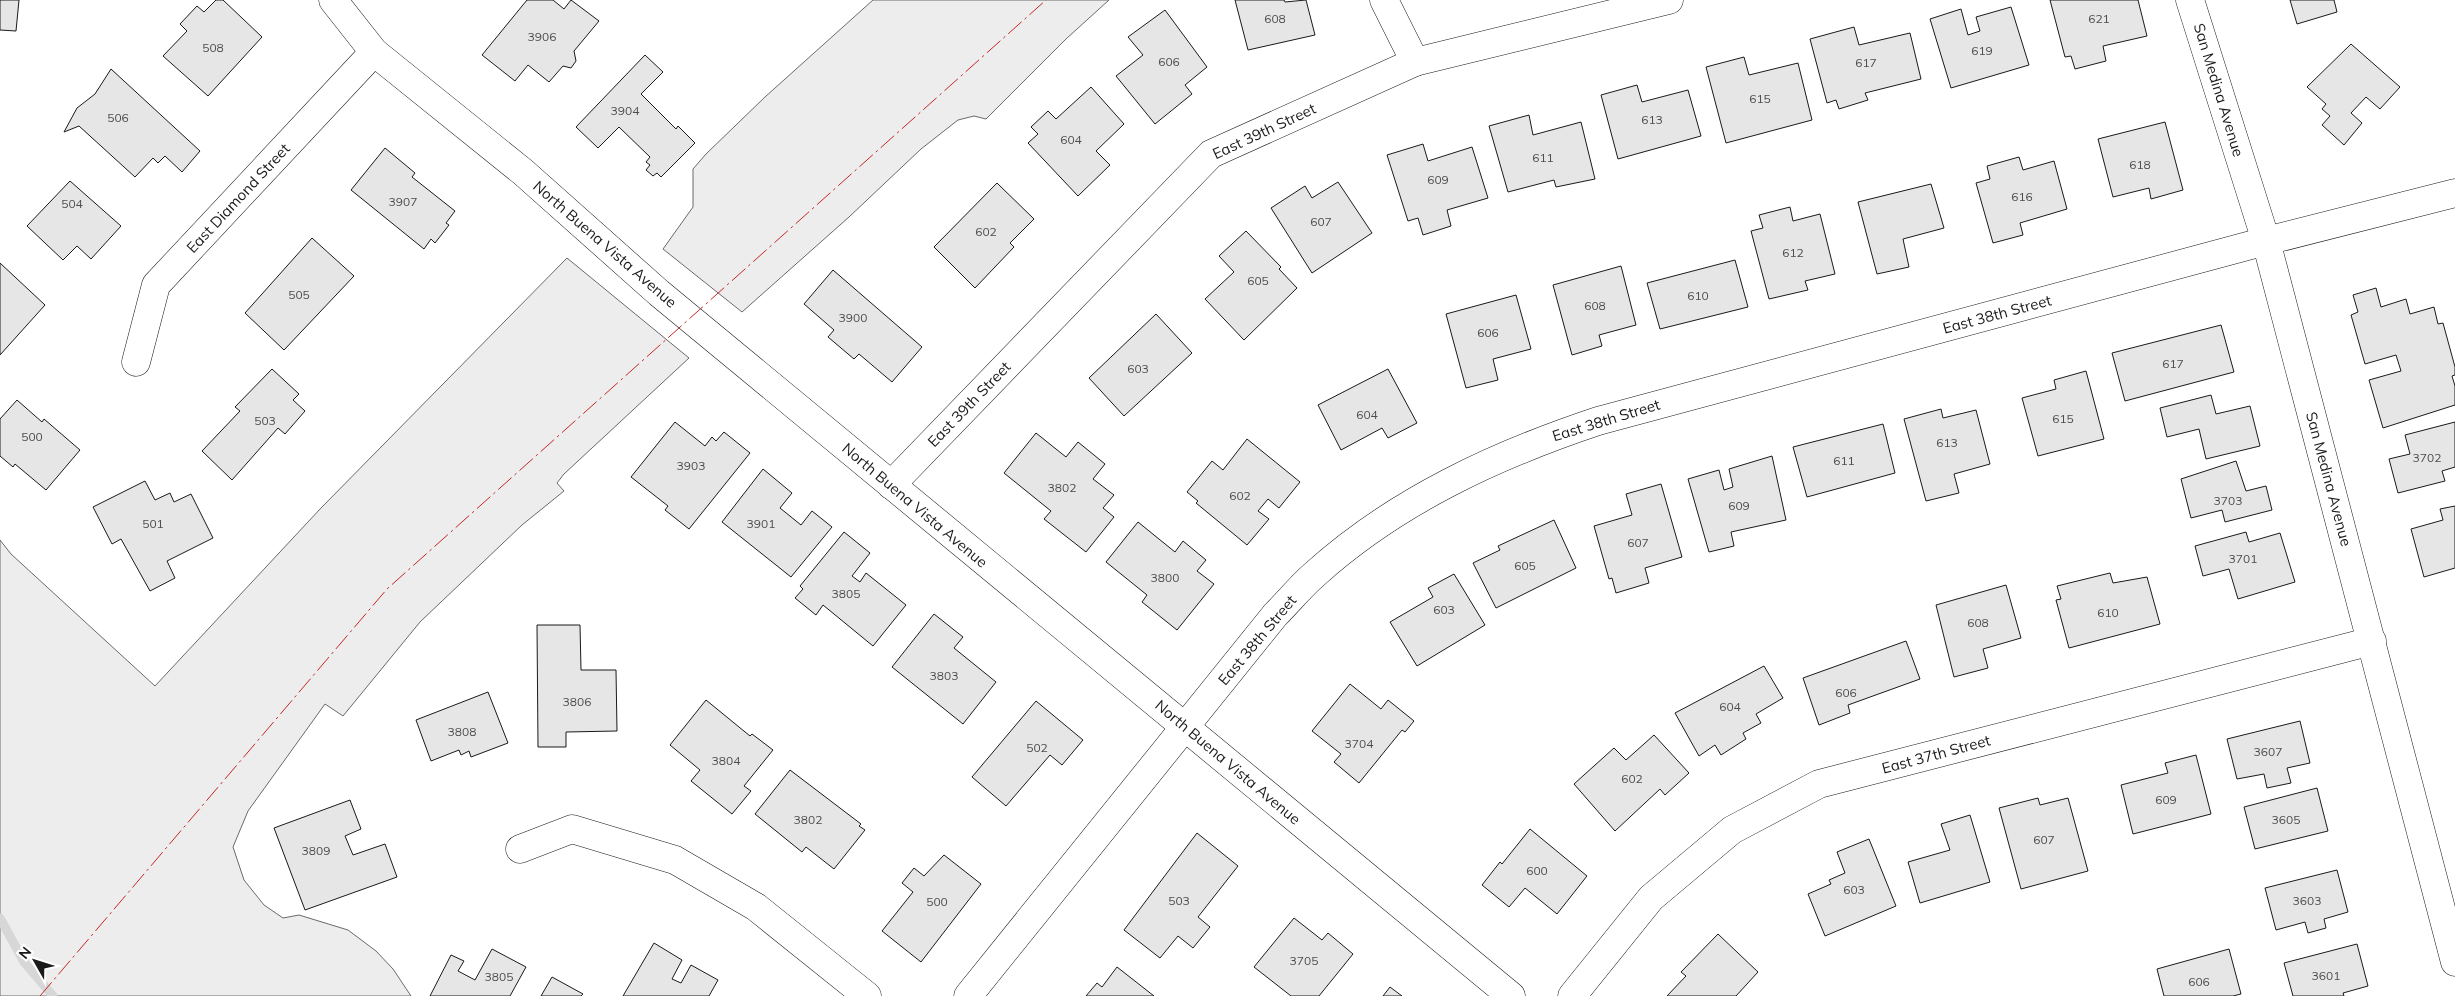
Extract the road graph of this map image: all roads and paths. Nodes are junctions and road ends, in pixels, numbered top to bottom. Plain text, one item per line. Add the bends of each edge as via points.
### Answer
1 (333, 0) edge
2 (1384, 0) edge
3 (1669, 0) edge
4 (2190, 0) edge
5 (374, 52) junction
6 (1415, 62) junction
7 (2455, 193) edge
8 (2266, 241) junction
9 (136, 362) dead end
10 (891, 485) junction
11 (2372, 641) junction
12 (1185, 727) junction
13 (520, 850) dead end
14 (2455, 962) edge
15 (867, 996) edge
16 (968, 996) edge
17 (1511, 996) edge
18 (1572, 996) edge

1 - 5 street, North Buena Vista Avenue
2 - 6 street
3 - 6 street, East 39th Street
4 - 8 street, San Medina Avenue
5 - 9 street, East Diamond Street via 156,285
5 - 10 street, North Buena Vista Avenue via 524,172 660,293
6 - 10 street, East 39th Street via 1211,154
7 - 8 street, East 38th Street
8 - 11 street, San Medina Avenue
8 - 12 street, East 38th Street via 1598,421 1535,442 1474,469 1395,513 1314,574 1276,615
10 - 12 street, North Buena Vista Avenue
11 - 14 street, San Medina Avenue
11 - 18 street, East 37th Street via 1819,784 1732,830 1651,898
12 - 16 street, East 38th Street
12 - 17 street, North Buena Vista Avenue
13 - 15 street via 572,829 675,860 756,907

